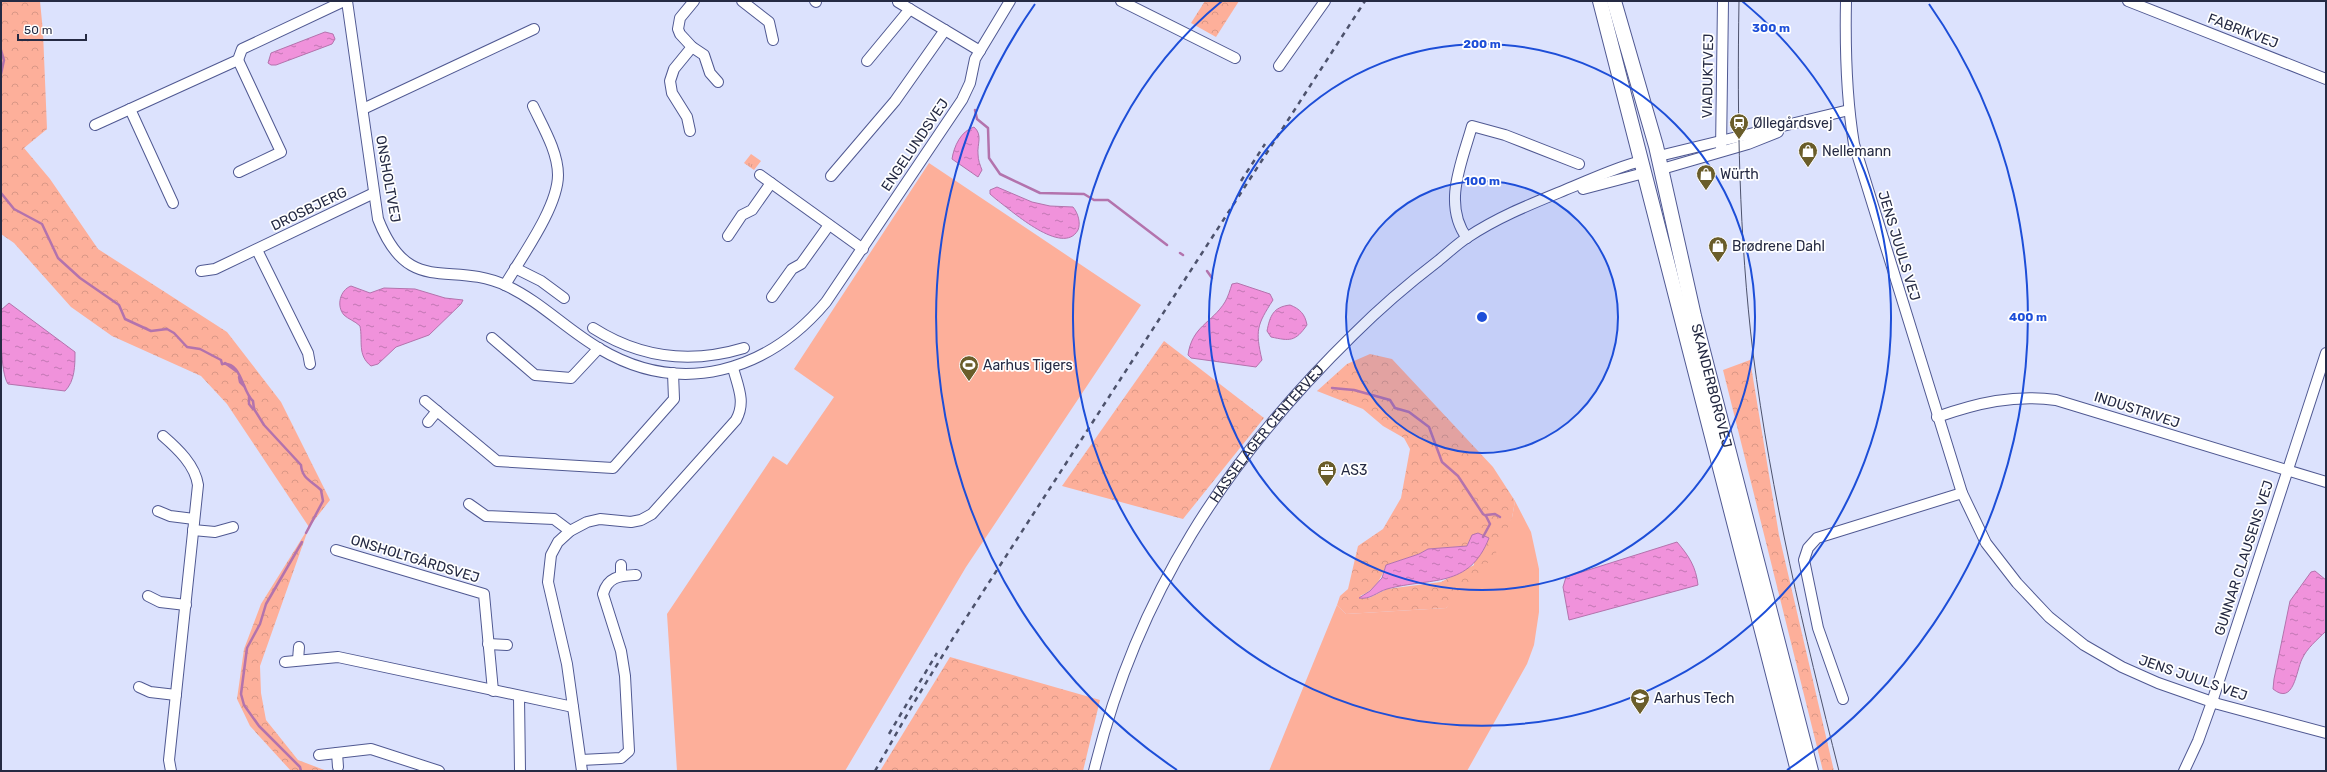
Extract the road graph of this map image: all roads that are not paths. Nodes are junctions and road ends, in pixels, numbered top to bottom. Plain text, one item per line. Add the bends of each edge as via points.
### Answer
1 (346, 1) edge
2 (694, 1) edge
3 (1010, 1) edge
4 (1121, 1) edge
5 (1325, 1) edge
6 (1600, 1) edge
7 (1614, 1) edge
8 (1723, 1) edge
9 (1846, 1) edge
10 (2128, 1) edge
11 (745, 2) edge
12 (898, 2) edge
13 (910, 9) junction
14 (534, 29) dead end
15 (945, 30) junction
16 (773, 40) dead end
17 (692, 47) junction
18 (980, 51) junction
19 (1235, 58) dead end
20 (238, 60) junction
21 (867, 61) dead end
22 (1279, 66) dead end
23 (2326, 79) edge
24 (718, 82) dead end
25 (533, 106) dead end
26 (130, 109) junction
27 (363, 109) junction
28 (1849, 110) junction
29 (1796, 124) junction
30 (95, 125) dead end
31 (690, 131) dead end
32 (1721, 140) junction
33 (1721, 151) junction
34 (1578, 164) dead end
35 (1651, 165) junction
36 (238, 172) dead end
37 (760, 175) dead end
38 (831, 176) dead end
39 (771, 183) junction
40 (374, 193) junction
41 (1559, 193) junction
42 (173, 203) dead end
43 (830, 225) junction
44 (728, 236) dead end
45 (1467, 238) junction
46 (863, 249) junction
47 (257, 250) junction
48 (515, 268) junction
49 (201, 271) dead end
50 (460, 276) joint
51 (505, 285) junction
52 (772, 297) dead end
53 (564, 298) dead end
54 (593, 328) dead end
55 (492, 338) dead end
56 (599, 348) junction
57 (744, 348) dead end
58 (2326, 352) edge
59 (716, 356) junction
60 (310, 364) dead end
61 (733, 368) junction
62 (718, 371) junction
63 (673, 373) junction
64 (425, 402) dead end
65 (437, 411) junction
66 (1937, 417) junction
67 (428, 422) dead end
68 (163, 436) dead end
69 (2287, 472) junction
70 (2326, 482) edge
71 (1962, 493) junction
72 (469, 504) dead end
73 (158, 511) dead end
74 (194, 519) junction
75 (233, 528) dead end
76 (193, 530) junction
77 (570, 531) junction
78 (336, 550) dead end
79 (621, 565) dead end
80 (636, 575) dead end
81 (621, 576) junction
82 (148, 596) dead end
83 (186, 605) junction
84 (488, 644) junction
85 (507, 645) dead end
86 (299, 646) dead end
87 (298, 660) junction
88 (285, 662) dead end
89 (139, 687) dead end
90 (493, 691) junction
91 (176, 695) junction
92 (519, 697) junction
93 (1842, 699) dead end
94 (2212, 702) junction
95 (573, 707) junction
96 (2326, 733) edge
97 (336, 753) junction
98 (319, 755) dead end
99 (581, 760) junction
100 (338, 767) dead end
101 (171, 771) edge
102 (439, 771) edge
103 (520, 771) edge
104 (582, 771) edge
105 (1094, 771) edge
106 (1798, 771) edge
107 (1812, 771) edge
108 (2184, 771) edge

1 - 20 street, ONSHOLTVEJ via 242,49
1 - 27 street, ONSHOLTVEJ
2 - 17 street via 683,12 678,24 680,34
3 - 18 street, ENGELUNDSVEJ
4 - 19 street
5 - 22 street
6 - 35 main road, SKANDERBORGVEJ via 1616,65
7 - 35 main road, SKANDERBORGVEJ
8 - 32 street, VIADUKTVEJ
9 - 28 street, JENS JUULS VEJ via 1844,58
10 - 23 street, FABRIKVEJ
11 - 16 street via 769,22
12 - 13 street
13 - 15 street
13 - 21 street
14 - 27 street
15 - 18 street
15 - 38 street via 895,101
17 - 24 street via 704,55 710,73
17 - 31 street via 674,69 670,81 672,93 687,117
18 - 46 street, ENGELUNDSVEJ via 962,100
20 - 26 street, ONSHOLTVEJ
20 - 36 street via 281,152
25 - 48 street via 554,155 558,174 556,189 544,217
26 - 30 street, ONSHOLTVEJ
26 - 42 street
27 - 40 street, ONSHOLTVEJ
28 - 29 street
28 - 66 street, JENS JUULS VEJ via 1854,144
29 - 32 street
29 - 33 street via 1748,144
32 - 33 street, VIADUKTVEJ
32 - 35 street
33 - 35 street
34 - 45 street via 1505,135 1472,126 1455,191 1457,220
35 - 41 street, HASSELAGER CENTERVEJ
35 - 41 street, HASSELAGER CENTERVEJ via 1574,191
35 - 106 main road, SKANDERBORGVEJ
35 - 107 main road, SKANDERBORGVEJ via 1688,287
37 - 39 street
39 - 43 street
39 - 44 street via 752,210 742,216
40 - 47 street, DROSBJERG
40 - 50 street, ONSHOLTVEJ via 382,229 398,255 425,272
41 - 45 street, HASSELAGER CENTERVEJ via 1514,211
43 - 46 street
43 - 52 street
45 - 105 street, HASSELAGER CENTERVEJ via 1409,284 1318,369 1273,420 1208,506 1180,550 1134,645 1104,731
46 - 61 street, ENGELUNDSVEJ via 826,302 802,328 781,345
47 - 49 street, DROSBJERG via 215,269
47 - 60 street via 308,353
48 - 51 street
48 - 53 street via 541,281
50 - 51 street, ENGELUNDSVEJ
51 - 56 street, ENGELUNDSVEJ via 526,296
54 - 59 street via 617,342 652,354 688,358
55 - 56 street via 535,375 572,378
56 - 63 street, ENGELUNDSVEJ via 638,366
57 - 59 street
58 - 69 street, GUNNAR CLAUSENS VEJ
59 - 62 street
61 - 62 street, ENGELUNDSVEJ
61 - 77 street via 741,397 740,412 736,420 661,506 642,520 631,522 600,519 587,522
62 - 63 street, ENGELUNDSVEJ
63 - 65 street via 674,399 613,468 497,461
64 - 65 street
65 - 67 street
66 - 69 street, INDUSTRIVEJ via 2000,400 2032,397 2056,400
66 - 71 street, JENS JUULS VEJ
68 - 74 street via 179,449 196,477 198,486
69 - 70 street, INDUSTRIVEJ
69 - 94 street, GUNNAR CLAUSENS VEJ
71 - 93 street via 1817,538 1808,548 1804,560 1818,628
71 - 94 street, JENS JUULS VEJ via 1986,543 2049,618 2084,645 2122,668
72 - 77 street via 486,516 554,519
73 - 74 street via 170,516
74 - 76 street
75 - 76 street via 215,532
76 - 83 street
77 - 95 street via 558,542 551,555 548,582 567,664
78 - 84 street, ONSHOLTGÅRDSVEJ via 484,594
79 - 81 street
80 - 81 street
81 - 99 street via 611,579 603,594 621,651 629,751 621,758
82 - 83 street via 160,602
83 - 91 street
84 - 85 street
84 - 90 street, ONSHOLTGÅRDSVEJ
86 - 87 street
87 - 88 street
87 - 90 street via 338,657
89 - 91 street via 150,692
90 - 92 street
91 - 101 street via 169,760
92 - 95 street
92 - 103 street
94 - 96 street, JENS JUULS VEJ
94 - 108 street, GUNNAR CLAUSENS VEJ
95 - 99 street
97 - 98 street
97 - 100 street
97 - 102 street via 371,749
99 - 104 street

